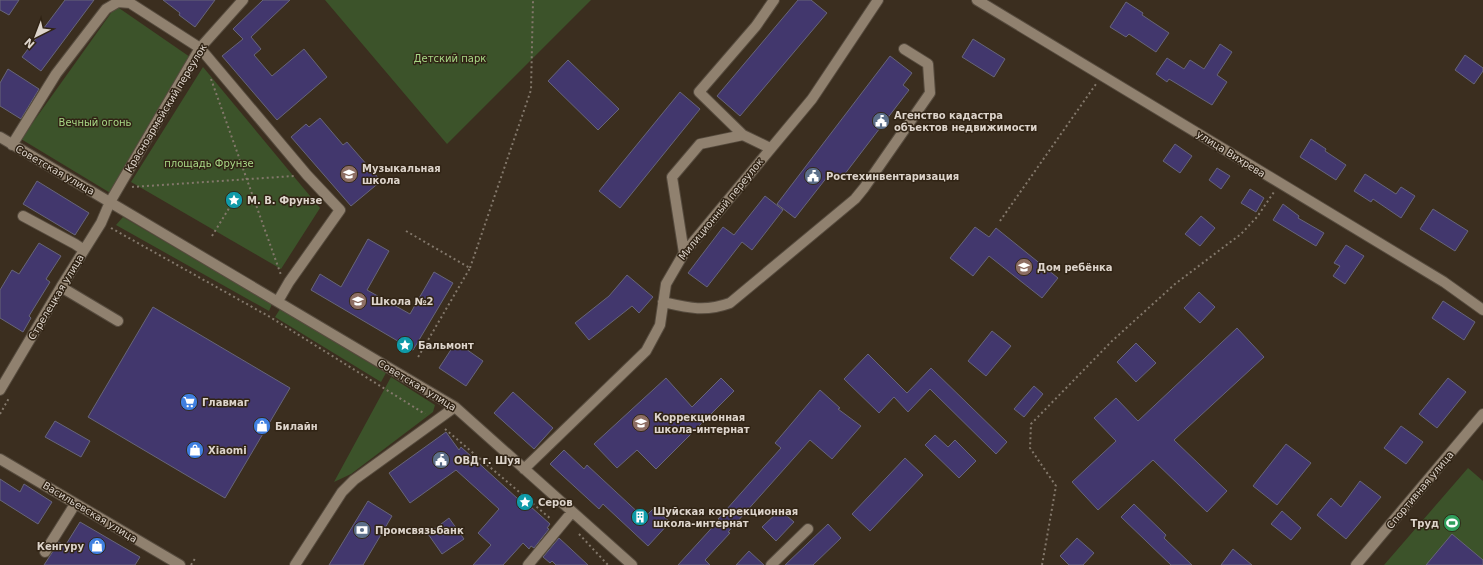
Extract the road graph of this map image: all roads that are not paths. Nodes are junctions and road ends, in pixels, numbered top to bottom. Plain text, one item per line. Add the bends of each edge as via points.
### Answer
1 (243, 0) edge
2 (774, 0) edge
3 (878, 0) edge
4 (977, 0) edge
5 (200, 48) junction
6 (904, 49) dead end
7 (743, 135) junction
8 (0, 137) edge
9 (12, 145) junction
10 (770, 148) junction
11 (110, 202) junction
12 (23, 216) dead end
13 (84, 250) junction
14 (684, 253) junction
15 (61, 287) junction
16 (278, 302) junction
17 (663, 302) junction
18 (1483, 310) edge
19 (118, 321) dead end
20 (0, 390) edge
21 (455, 407) junction
22 (1483, 414) edge
23 (0, 459) edge
24 (524, 469) junction
25 (72, 509) dead end
26 (569, 516) junction
27 (808, 529) dead end
28 (45, 552) dead end
29 (180, 565) edge
30 (295, 565) edge
31 (528, 565) edge
32 (632, 565) edge
33 (771, 565) edge
34 (1356, 565) edge

1 - 5 street, Красноармейский переулок
2 - 7 street via 756,26 699,92
3 - 10 street, Милиционный переулок via 812,99
4 - 18 street, улица Вихрева via 1444,282
5 - 9 street via 130,3 118,2 106,9 56,74
5 - 11 street, Красноармейский переулок
5 - 16 street via 307,175 340,210 289,282
6 - 17 street via 928,64 930,93 855,199 730,303 719,307 695,309
7 - 10 street
7 - 14 street via 700,144 672,177
8 - 9 street, Советская улица
9 - 11 street, Советская улица
10 - 14 street, Милиционный переулок
11 - 13 street, Стрелецкая улица
11 - 16 street
12 - 13 street
13 - 15 street, Стрелецкая улица
14 - 17 street, Милиционный переулок via 666,284
15 - 19 street
15 - 20 street, Стрелецкая улица
16 - 21 street, Советская улица
17 - 24 street, Милиционный переулок via 660,325 646,350
21 - 24 street, Советская улица
21 - 30 street via 350,484 342,492
22 - 34 street, Спортивная улица
23 - 29 street, Васильевская улица
24 - 26 street, Советская улица
25 - 28 street
26 - 31 street
26 - 32 street, Советская улица
27 - 33 street

